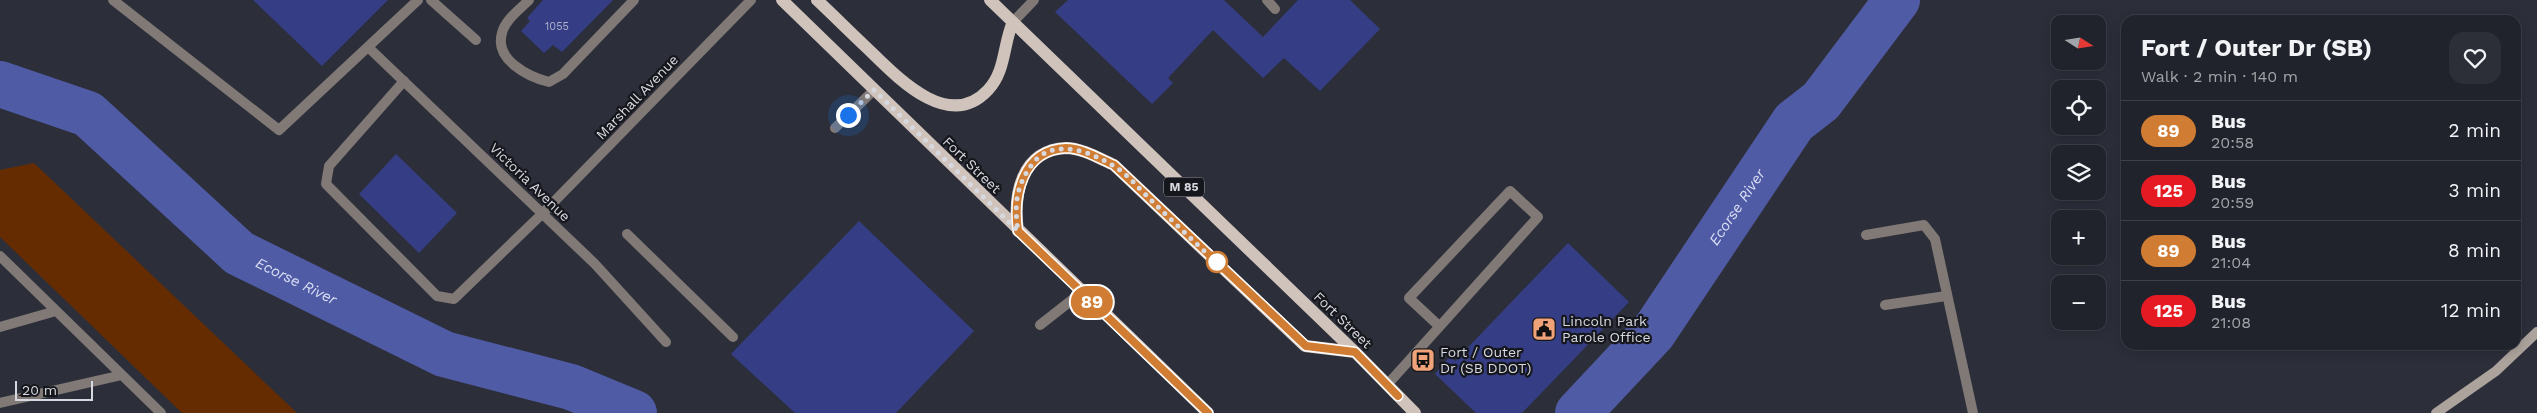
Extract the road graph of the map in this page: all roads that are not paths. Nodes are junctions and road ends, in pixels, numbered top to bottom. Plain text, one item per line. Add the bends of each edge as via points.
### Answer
1 (112, 0) edge
2 (418, 0) edge
3 (432, 0) edge
4 (529, 0) edge
5 (634, 0) edge
6 (751, 0) edge
7 (782, 0) edge
8 (817, 0) edge
9 (990, 0) edge
10 (1034, 0) edge
11 (1266, 0) edge
12 (1275, 9) dead end
13 (1013, 22) junction
14 (476, 40) dead end
15 (370, 48) junction
16 (404, 81) junction
17 (874, 90) junction
18 (835, 128) dead end
19 (543, 213) junction
20 (1018, 231) junction
21 (627, 234) dead end
22 (1866, 235) dead end
23 (0, 256) edge
24 (1082, 292) junction
25 (1946, 296) junction
26 (1884, 305) dead end
27 (56, 311) junction
28 (1040, 325) dead end
29 (1439, 326) junction
30 (0, 327) edge
31 (2537, 332) edge
32 (733, 338) dead end
33 (666, 342) dead end
34 (2521, 347) edge
35 (2518, 350) edge
36 (1355, 352) junction
37 (122, 375) junction
38 (1387, 385) junction
39 (0, 403) edge
40 (161, 413) edge
41 (1208, 413) edge
42 (1415, 413) edge
43 (1973, 413) edge
44 (2436, 413) edge

1 - 15 street via 279,130
2 - 15 street
3 - 14 street
4 - 5 street via 506,23 501,35 502,48 519,70 534,79 549,82 562,74
6 - 19 street, Marshall Avenue
7 - 17 main road, Fort Street
8 - 13 main road via 905,84 936,101 960,106 980,97 996,80
9 - 13 main road, Fort Street / M 85
10 - 13 street
11 - 12 street
13 - 36 main road, Fort Street / M 85
15 - 16 street, Victoria Avenue
16 - 19 street, Victoria Avenue
16 - 19 street, Marshall Avenue via 329,166 326,184 437,296 454,299
17 - 18 street
17 - 20 main road, Fort Street
19 - 33 street, Victoria Avenue
20 - 24 main road, Fort Street
20 - 36 main road via 1017,194 1023,177 1034,162 1047,152 1068,148 1088,154 1114,165 1306,346
21 - 32 street
22 - 25 street via 1924,225 1935,239
23 - 27 street
24 - 28 street
24 - 41 main road, Fort Street
25 - 26 street
25 - 43 street
27 - 30 street
27 - 37 street
29 - 29 street via 1538,217 1510,191 1409,298
29 - 38 street
31 - 34 main road
35 - 44 main road via 2496,371
36 - 38 main road, Fort Street / M 85
37 - 39 street
37 - 40 street
38 - 42 main road, Fort Street / M 85

